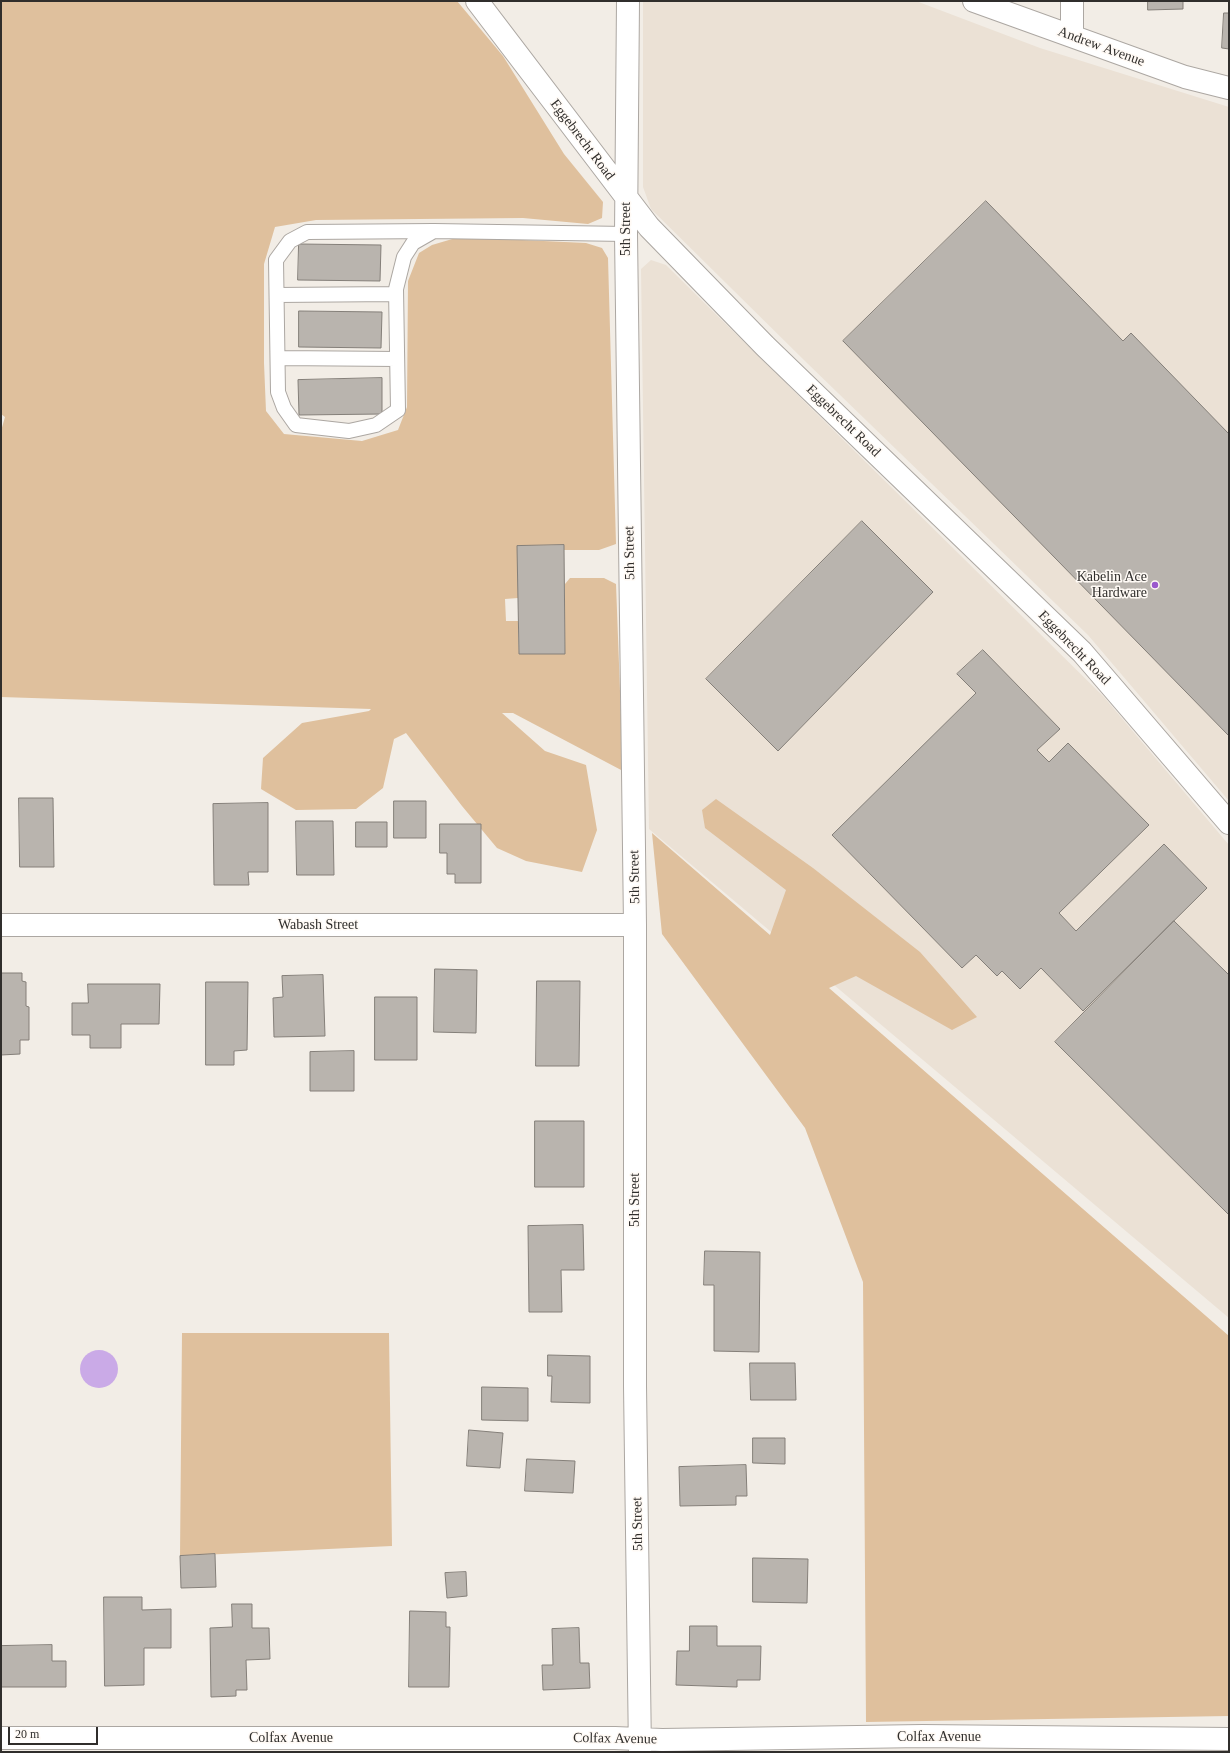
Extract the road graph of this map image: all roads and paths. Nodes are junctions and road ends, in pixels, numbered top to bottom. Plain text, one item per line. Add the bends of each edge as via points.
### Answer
1 (477, 1) edge
2 (628, 1) edge
3 (974, 1) edge
4 (1072, 1) edge
5 (1072, 36) junction
6 (1229, 88) edge
7 (626, 198) junction
8 (434, 231) junction
9 (626, 234) junction
10 (396, 294) junction
11 (277, 295) junction
12 (278, 358) junction
13 (397, 359) junction
14 (1229, 823) edge
15 (1, 925) edge
16 (635, 926) junction
17 (1, 1738) edge
18 (1229, 1740) edge
19 (640, 1746) edge

1 - 7 street, Eggebrecht Road
2 - 7 street, 5th Street
3 - 5 street, Andrew Avenue
4 - 5 street
5 - 6 street, Andrew Avenue via 1185,77
7 - 9 street, 5th Street
7 - 14 street, Eggebrecht Road via 649,227 765,346 1082,652
8 - 9 lane
8 - 10 lane via 413,243 404,257
8 - 11 lane via 307,232 290,241 276,260
9 - 16 street, 5th Street
10 - 11 lane
10 - 13 lane
11 - 12 lane
12 - 13 lane
12 - 13 lane via 278,392 284,408 296,425 348,431 376,425 398,410
15 - 16 street, Wabash Street
16 - 19 street, 5th Street via 635,1386
17 - 19 street, Colfax Avenue
18 - 19 street, Colfax Avenue via 922,1736

